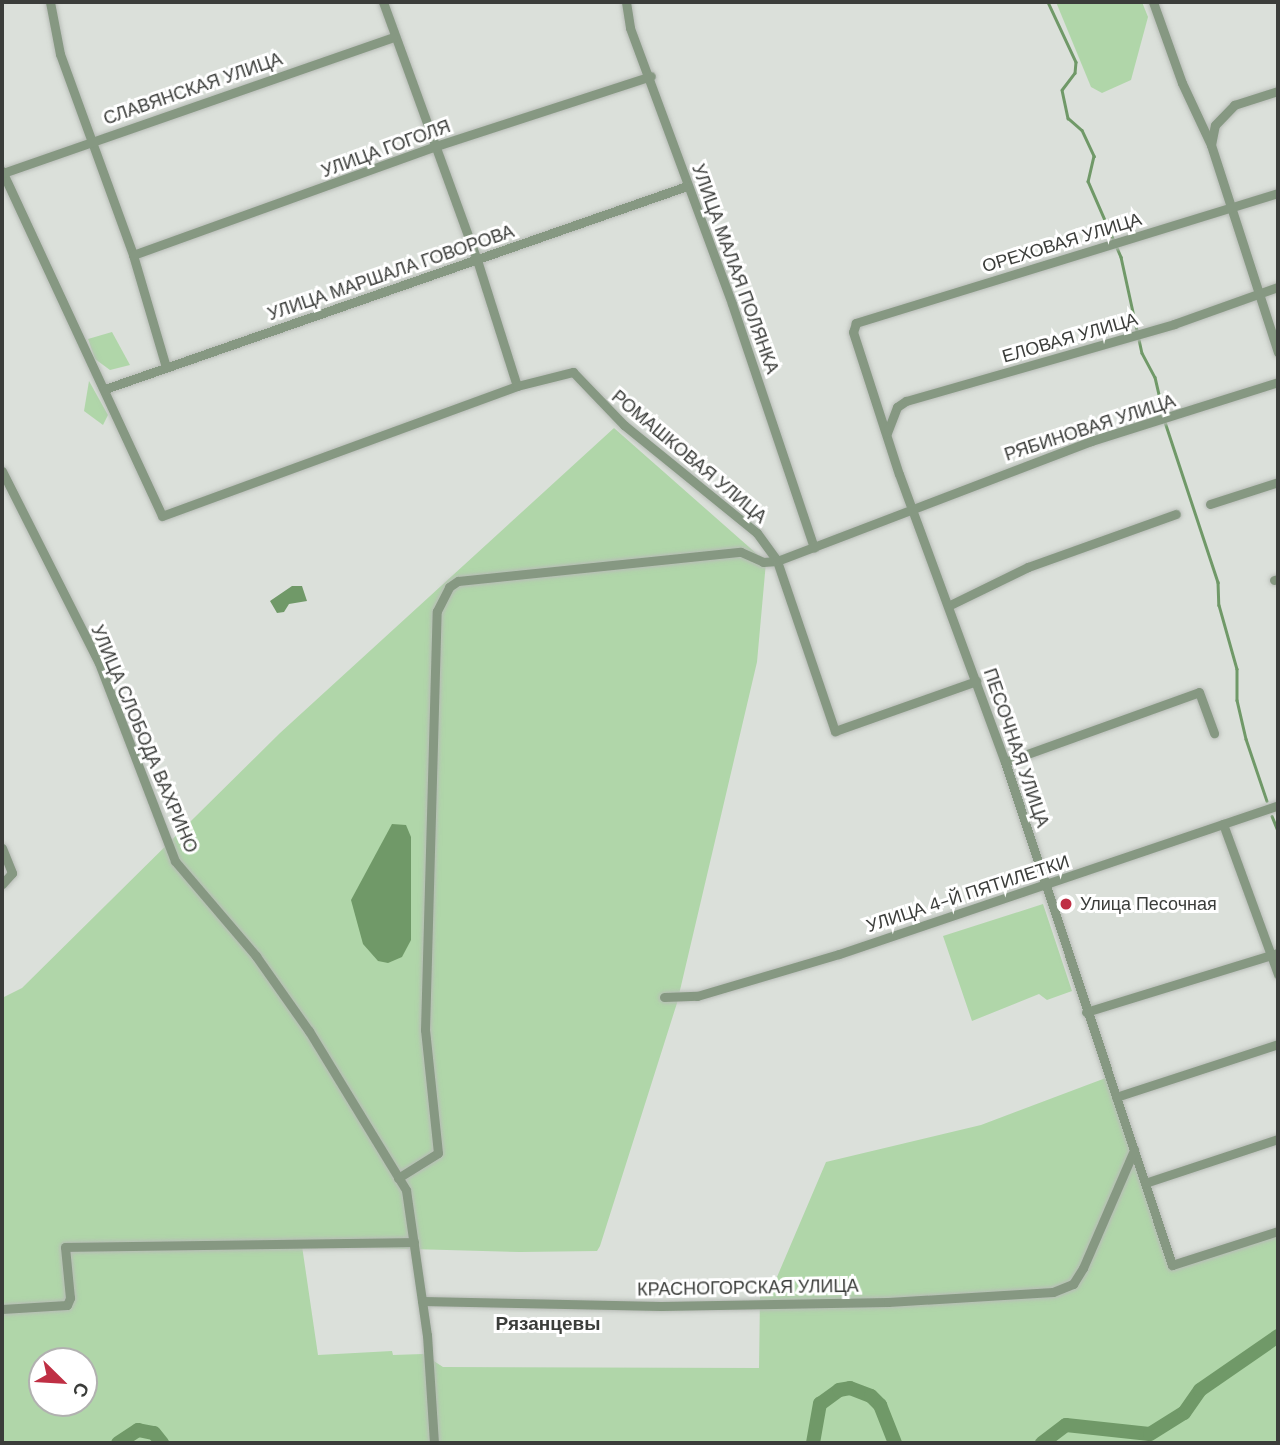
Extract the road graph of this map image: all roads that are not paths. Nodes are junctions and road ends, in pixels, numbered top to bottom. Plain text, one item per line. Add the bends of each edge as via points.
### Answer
1 (50, 2) edge
2 (383, 2) edge
3 (626, 2) edge
4 (1153, 2) edge
5 (393, 37) junction
6 (651, 76) junction
7 (1278, 91) edge
8 (90, 141) junction
9 (1211, 145) junction
10 (433, 147) junction
11 (2, 172) edge
12 (4, 186) edge
13 (687, 186) junction
14 (1278, 192) edge
15 (1232, 206) junction
16 (133, 255) junction
17 (477, 260) junction
18 (1278, 287) edge
19 (1258, 293) junction
20 (856, 323) joint
21 (1278, 352) edge
22 (166, 367) junction
23 (1278, 382) edge
24 (517, 386) junction
25 (104, 389) junction
26 (887, 434) junction
27 (2, 471) edge
28 (1278, 482) edge
29 (1210, 504) dead end
30 (913, 509) junction
31 (1176, 514) dead end
32 (814, 548) junction
33 (777, 561) junction
34 (950, 605) junction
35 (976, 681) junction
36 (1214, 733) dead end
37 (1005, 762) junction
38 (1278, 805) edge
39 (1223, 824) junction
40 (2, 848) edge
41 (2, 884) edge
42 (1046, 887) junction
43 (1275, 954) edge
44 (1278, 974) edge
45 (664, 997) dead end
46 (1086, 1012) junction
47 (1278, 1044) edge
48 (1116, 1097) junction
49 (1278, 1139) edge
50 (1135, 1149) junction
51 (398, 1178) junction
52 (1144, 1183) junction
53 (1278, 1231) edge
54 (414, 1242) junction
55 (422, 1301) junction
56 (2, 1309) edge
57 (434, 1443) edge

1 - 8 street via 60,54
2 - 5 street
3 - 6 street, УЛИЦА МАЛАЯ ПОЛЯНКА via 630,28
4 - 9 street via 1182,83
5 - 8 street, СЛАВЯНСКАЯ УЛИЦА
5 - 10 street
6 - 10 street, УЛИЦА ГОГОЛЯ
6 - 13 street, УЛИЦА МАЛАЯ ПОЛЯНКА
7 - 9 street via 1234,105 1215,125
8 - 11 street, СЛАВЯНСКАЯ УЛИЦА
8 - 16 street
9 - 15 street
10 - 16 street, УЛИЦА ГОГОЛЯ
10 - 17 street
11 - 12 street
12 - 25 street
13 - 17 street, УЛИЦА МАРШАЛА ГОВОРОВА
13 - 32 street, УЛИЦА МАЛАЯ ПОЛЯНКА via 733,304
14 - 15 street, ОРЕХОВАЯ УЛИЦА
15 - 19 street
15 - 20 street, ОРЕХОВАЯ УЛИЦА
16 - 22 street
17 - 22 street, УЛИЦА МАРШАЛА ГОВОРОВА
17 - 24 street
18 - 19 street, ЕЛОВАЯ УЛИЦА
19 - 21 street
19 - 26 street, ЕЛОВАЯ УЛИЦА via 1146,333 906,401 897,407
20 - 26 street, ПЕСОЧНАЯ УЛИЦА via 856,344
22 - 25 street, УЛИЦА МАРШАЛА ГОВОРОВА
23 - 30 street, РЯБИНОВАЯ УЛИЦА via 1091,441
24 - 25 street via 162,516
24 - 33 street, РОМАШКОВАЯ УЛИЦА via 573,372 634,434 757,533
26 - 30 street, ПЕСОЧНАЯ УЛИЦА
27 - 51 street, УЛИЦА СЛОБОДА ВАХРИНО via 99,663 175,861 267,971 357,1105 380,1155
28 - 29 street
30 - 32 street, РЯБИНОВАЯ УЛИЦА
30 - 34 street, ПЕСОЧНАЯ УЛИЦА
31 - 34 street via 1028,567
32 - 33 street, РЯБИНОВАЯ УЛИЦА
33 - 35 street, РОМАШКОВАЯ УЛИЦА via 835,731
33 - 51 street via 763,562 741,552 700,556 458,581 441,595 425,1030 438,1153
34 - 35 street, ПЕСОЧНАЯ УЛИЦА
35 - 37 street, ПЕСОЧНАЯ УЛИЦА
36 - 37 street via 1199,692
37 - 42 street, ПЕСОЧНАЯ УЛИЦА
38 - 39 street, УЛИЦА 4-Й ПЯТИЛЕТКИ
39 - 42 street, УЛИЦА 4-Й ПЯТИЛЕТКИ
39 - 43 street
40 - 41 street via 12,873
42 - 45 street, УЛИЦА 4-Й ПЯТИЛЕТКИ via 696,996
42 - 46 street, ПЕСОЧНАЯ УЛИЦА
43 - 44 street
43 - 46 street
46 - 48 street, ПЕСОЧНАЯ УЛИЦА
47 - 48 street
48 - 50 street, ПЕСОЧНАЯ УЛИЦА
49 - 52 street
50 - 52 street, ПЕСОЧНАЯ УЛИЦА
50 - 55 street, КРАСНОГОРСКАЯ УЛИЦА via 1073,1284 1053,1292 846,1303 661,1306
51 - 54 street, УЛИЦА СЛОБОДА ВАХРИНО via 408,1199
52 - 53 street, ПЕСОЧНАЯ УЛИЦА via 1172,1265
54 - 55 street, УЛИЦА СЛОБОДА ВАХРИНО
54 - 56 street via 65,1247 67,1306
55 - 57 street, УЛИЦА СЛОБОДА ВАХРИНО

